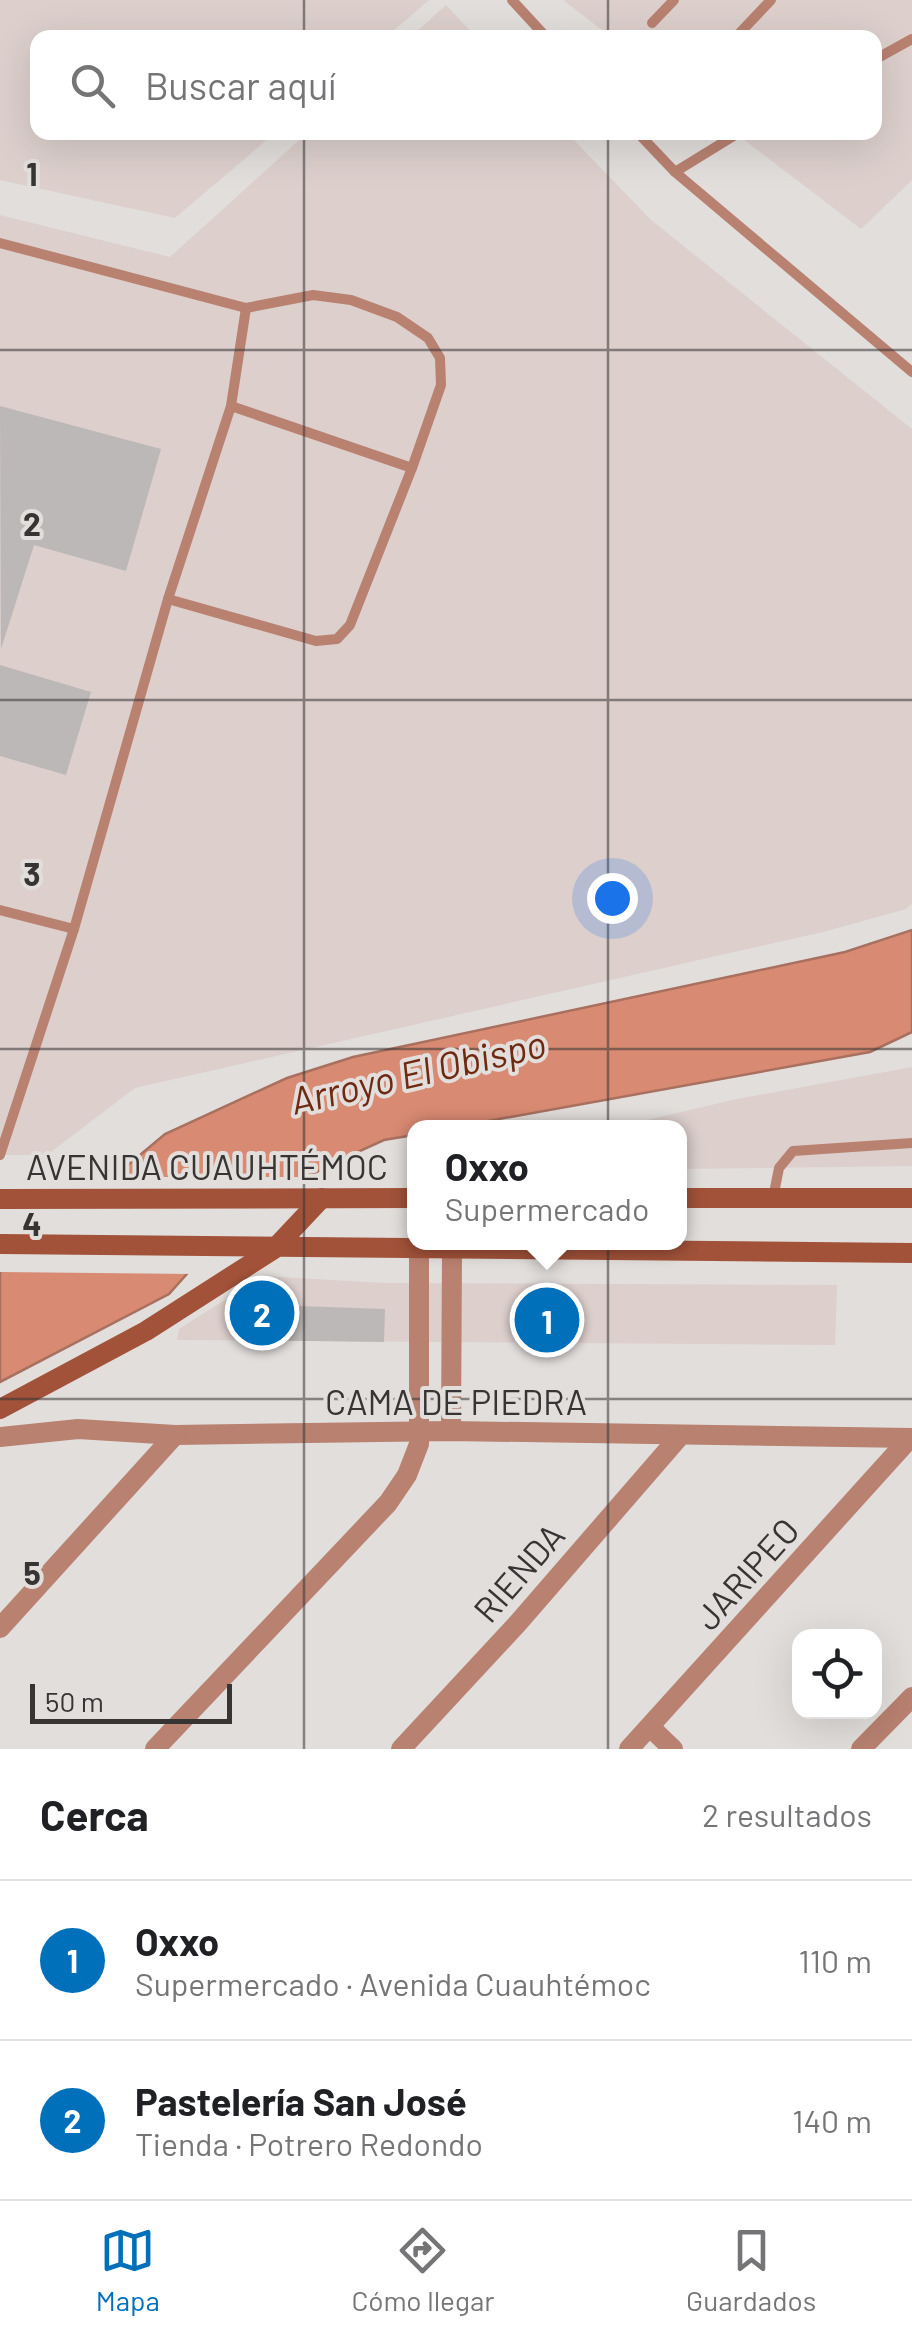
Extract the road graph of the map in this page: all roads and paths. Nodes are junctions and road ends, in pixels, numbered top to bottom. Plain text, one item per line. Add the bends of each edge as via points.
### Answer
1 (512, 0) edge
2 (674, 0) edge
3 (750, 0) edge
4 (771, 0) edge
5 (760, 11) junction
6 (652, 23) dead end
7 (540, 30) edge
8 (743, 30) edge
9 (912, 39) edge
10 (882, 56) edge
11 (647, 140) edge
12 (727, 140) edge
13 (675, 172) junction
14 (0, 242) edge
15 (246, 308) junction
16 (912, 372) edge
17 (232, 406) junction
18 (412, 468) junction
19 (168, 599) junction
20 (0, 910) edge
21 (74, 929) junction
22 (912, 1142) edge
23 (0, 1155) edge
24 (322, 1198) junction
25 (407, 1198) edge
26 (687, 1198) edge
27 (774, 1198) junction
28 (912, 1198) edge
29 (6, 1199) edge
30 (0, 1244) edge
31 (407, 1248) edge
32 (274, 1249) junction
33 (418, 1250) edge
34 (452, 1250) joint
35 (912, 1254) edge
36 (0, 1409) edge
37 (451, 1431) junction
38 (418, 1432) junction
39 (176, 1435) junction
40 (680, 1436) junction
41 (2, 1437) edge
42 (911, 1438) edge
43 (0, 1628) edge
44 (912, 1697) edge
45 (650, 1728) junction
46 (154, 1749) edge
47 (401, 1749) edge
48 (629, 1749) edge
49 (672, 1749) edge
50 (861, 1749) edge

1 - 7 lane
2 - 6 lane
3 - 5 lane
4 - 5 lane
5 - 8 lane
9 - 10 lane
11 - 13 lane
12 - 13 lane
13 - 16 lane
14 - 15 lane
15 - 17 lane
15 - 18 lane via 313,295 352,300 428,338 440,358 441,384
17 - 18 lane
17 - 19 lane
18 - 19 lane via 350,624 337,638 316,640
19 - 21 lane
20 - 21 lane
21 - 23 lane
22 - 27 lane via 793,1151 779,1168
24 - 25 main road, AVENIDA CUAUHTÉMOC
24 - 29 main road, AVENIDA CUAUHTÉMOC
24 - 32 main road
26 - 27 main road
27 - 28 main road
30 - 32 main road
31 - 32 main road
32 - 36 main road via 146,1331
33 - 38 street
34 - 35 main road
34 - 37 street
37 - 38 street, CAMA DE PIEDRA
37 - 40 street, CAMA DE PIEDRA
38 - 39 street, CAMA DE PIEDRA
38 - 46 street via 414,1460 388,1502
39 - 41 street, CAMA DE PIEDRA via 78,1430
39 - 43 street
40 - 42 street, CAMA DE PIEDRA
40 - 47 street, RIENDA
42 - 45 street, JARIPEO
44 - 50 street
45 - 48 street, JARIPEO
45 - 49 street

